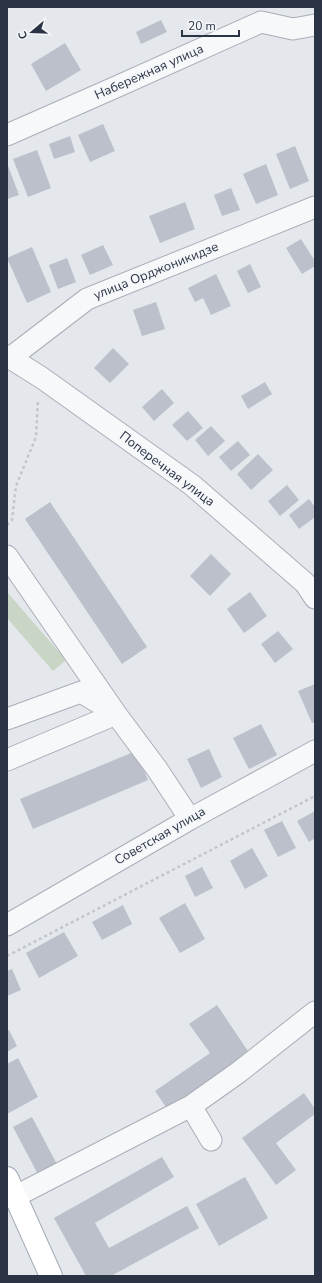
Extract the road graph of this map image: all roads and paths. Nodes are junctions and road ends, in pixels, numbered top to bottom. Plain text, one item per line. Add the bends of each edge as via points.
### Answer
1 (315, 25) edge
2 (7, 135) edge
3 (315, 207) edge
4 (8, 357) edge
5 (42, 378) junction
6 (7, 525) edge
7 (7, 556) edge
8 (315, 598) edge
9 (116, 714) junction
10 (7, 719) edge
11 (315, 751) edge
12 (7, 760) edge
13 (315, 796) edge
14 (190, 818) junction
15 (7, 925) edge
16 (7, 956) edge
17 (315, 1012) edge
18 (191, 1106) junction
19 (211, 1140) dead end
20 (11, 1187) edge
21 (51, 1276) edge

1 - 2 street, Набережная улица via 293,29 261,22
3 - 4 street, улица Орджоникидзе via 87,299
4 - 5 street, Поперечная улица
5 - 6 path via 36,437 16,486 12,520
5 - 8 street, Поперечная улица via 192,485 305,584
7 - 9 street
9 - 10 street via 81,692
9 - 12 street
9 - 14 street
11 - 14 street, Советская улица
13 - 16 path
14 - 15 street, Советская улица
17 - 18 street
18 - 19 street
18 - 20 street
20 - 21 main road

